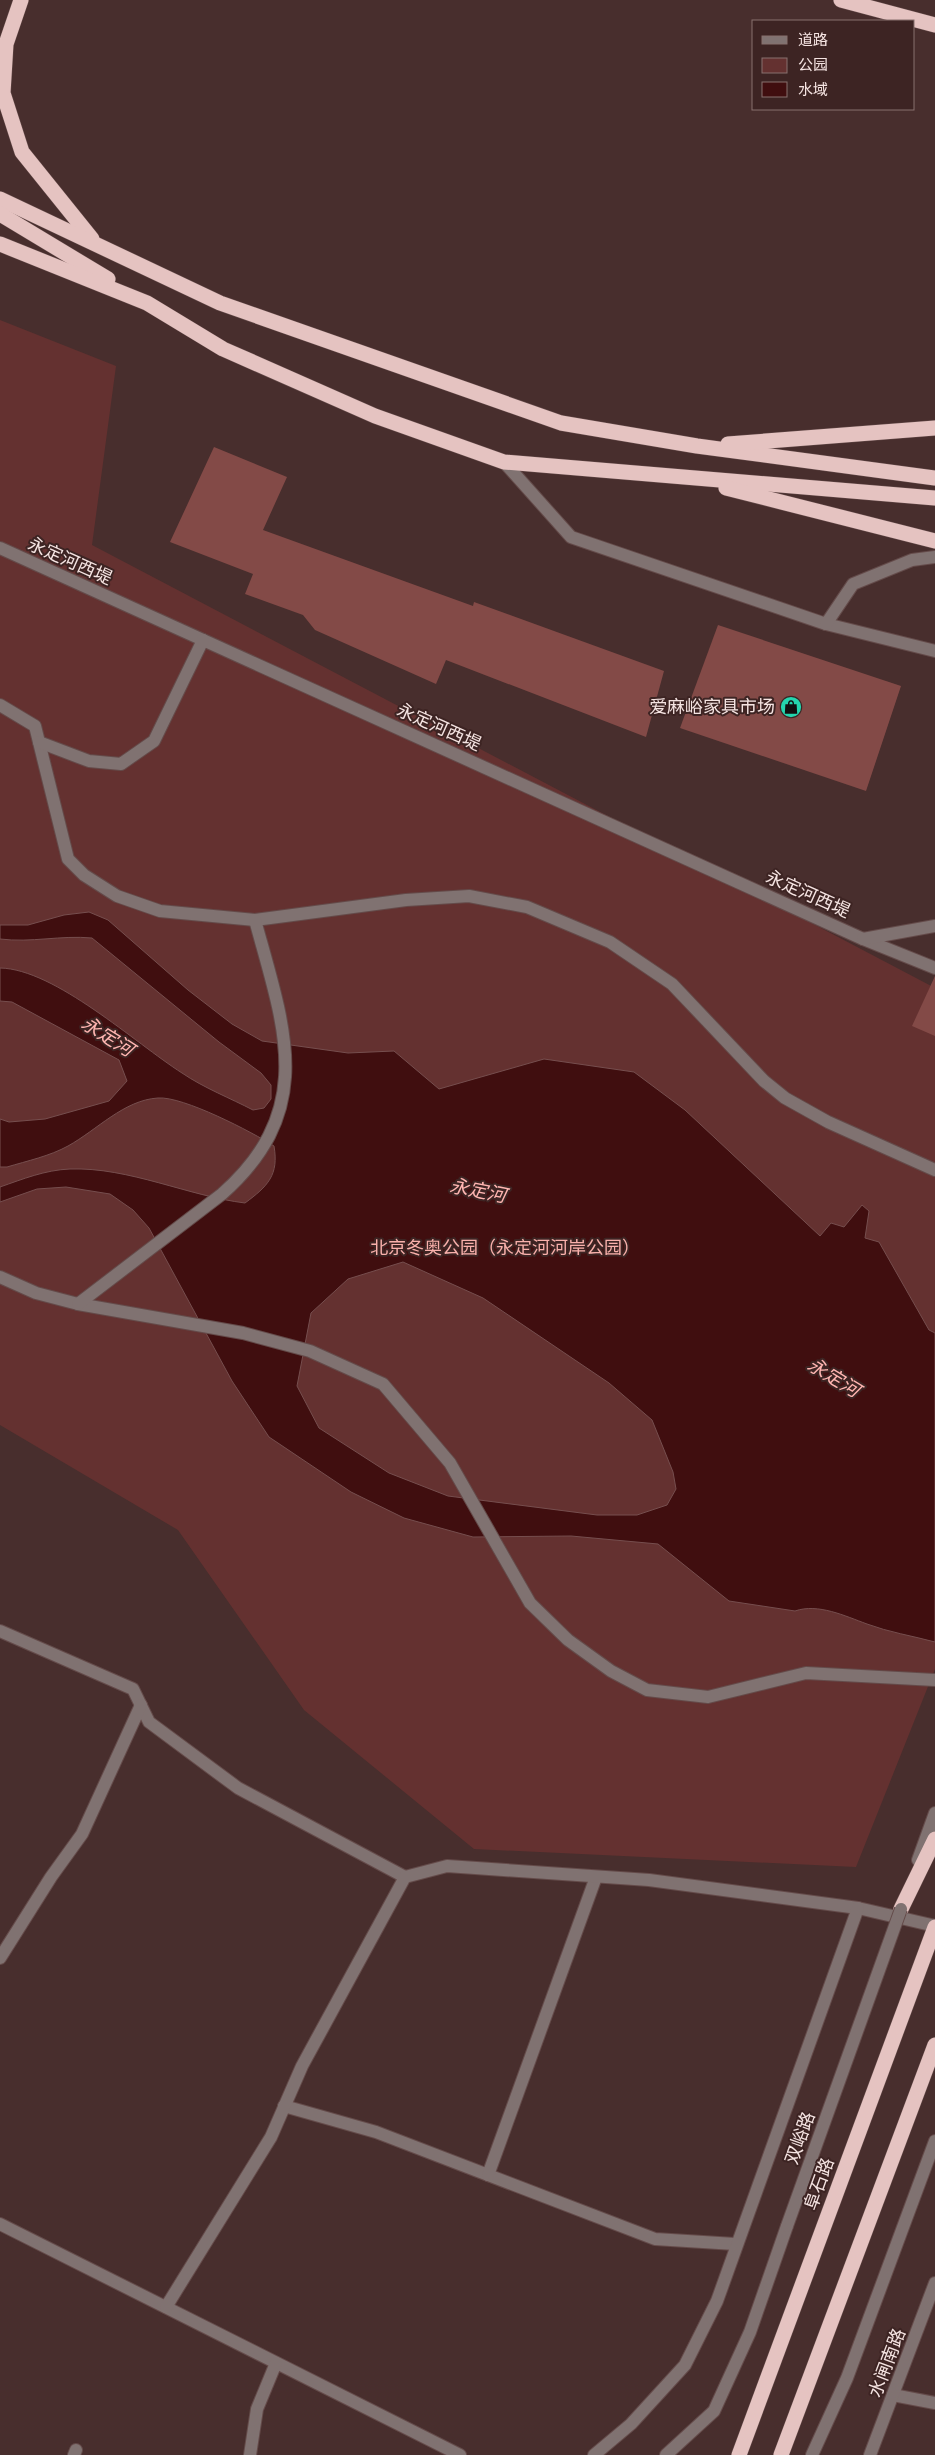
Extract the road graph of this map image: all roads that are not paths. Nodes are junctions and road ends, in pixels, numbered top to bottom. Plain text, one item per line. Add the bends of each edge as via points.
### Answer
1 (21, 0) edge
2 (841, 0) edge
3 (935, 25) edge
4 (0, 199) edge
5 (0, 214) edge
6 (0, 244) edge
7 (96, 244) junction
8 (147, 303) junction
9 (935, 428) edge
10 (697, 446) junction
11 (504, 462) junction
12 (682, 477) junction
13 (935, 478) edge
14 (935, 498) edge
15 (935, 541) edge
16 (0, 548) edge
17 (935, 558) edge
18 (826, 624) junction
19 (203, 640) junction
20 (935, 651) edge
21 (0, 705) edge
22 (39, 742) junction
23 (255, 920) junction
24 (935, 926) edge
25 (863, 939) junction
26 (935, 968) edge
27 (935, 1170) edge
28 (0, 1277) edge
29 (78, 1304) junction
30 (0, 1631) edge
31 (935, 1680) edge
32 (141, 1705) junction
33 (935, 1813) edge
34 (935, 1839) edge
35 (596, 1876) junction
36 (406, 1878) junction
37 (858, 1908) junction
38 (901, 1909) junction
39 (935, 1927) edge
40 (0, 1958) edge
41 (935, 2045) edge
42 (284, 2106) junction
43 (935, 2142) edge
44 (488, 2175) junction
45 (0, 2224) edge
46 (735, 2244) junction
47 (935, 2283) edge
48 (166, 2307) junction
49 (276, 2363) junction
50 (893, 2395) junction
51 (935, 2404) edge
52 (250, 2455) edge
53 (460, 2455) edge
54 (594, 2455) edge
55 (666, 2455) edge
56 (739, 2455) edge
57 (781, 2455) edge
58 (812, 2455) edge
59 (870, 2455) edge

1 - 7 highway via 6,44 3,92 22,152
2 - 3 highway
4 - 7 highway
5 - 8 highway
6 - 8 highway
7 - 10 highway via 220,303 562,423
8 - 11 highway via 223,349 375,416
9 - 10 highway
10 - 13 highway
11 - 12 highway
11 - 18 street via 571,537
12 - 14 highway
12 - 15 highway
16 - 19 street, 永定河西堤
17 - 18 street via 912,560 852,584
18 - 20 street
19 - 22 street via 154,741 121,764 88,761
19 - 25 street, 永定河西堤
21 - 22 street via 35,726
22 - 23 street via 68,859 84,875 117,896 160,911
23 - 27 street via 406,900 470,896 527,907 610,942 672,984 764,1081 786,1098 828,1122
23 - 29 street via 285,1038 286,1076 281,1108 264,1147 242,1176 222,1194
24 - 25 street
25 - 26 street, 永定河西堤
28 - 29 street via 36,1293
29 - 31 street via 242,1333 310,1351 383,1384 450,1463 530,1603 568,1640 611,1671 647,1690 708,1697 806,1673
30 - 32 street via 133,1689
32 - 36 street via 149,1722 238,1788
32 - 40 street via 82,1834
33 - 38 street, 双峪路
34 - 38 highway
35 - 36 street via 447,1866
35 - 37 street
35 - 44 street
36 - 42 street via 302,2066
37 - 39 street
37 - 46 street
38 - 55 street, 双峪路, bridge via 750,2332 714,2411
39 - 56 highway, 阜石路
41 - 57 highway
42 - 44 street via 376,2132
42 - 48 street via 271,2137
43 - 58 street via 847,2378
44 - 46 street via 655,2239
45 - 48 street
46 - 54 street via 717,2301 685,2365 631,2424
47 - 50 street, 水闸南路
48 - 49 street
49 - 52 street via 257,2410
49 - 53 street
50 - 51 street
50 - 59 street, 水闸南路

